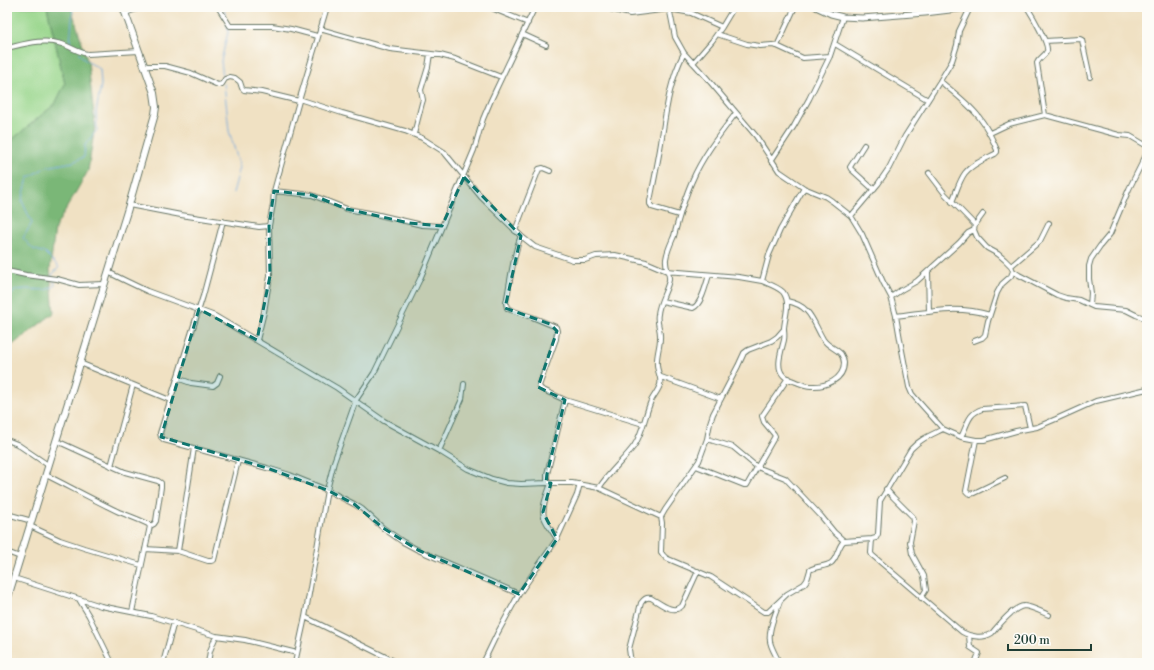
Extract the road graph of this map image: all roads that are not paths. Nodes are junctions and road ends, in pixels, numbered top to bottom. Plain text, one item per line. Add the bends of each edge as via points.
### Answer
1 (144, 7) edge
2 (218, 7) edge
3 (327, 7) edge
4 (489, 7) edge
5 (535, 7) edge
6 (602, 7) edge
7 (734, 7) edge
8 (795, 7) edge
9 (816, 7) edge
10 (926, 7) edge
11 (1027, 7) edge
12 (669, 8) edge
13 (973, 8) edge
14 (124, 10) edge
15 (925, 13) junction
16 (843, 17) junction
17 (528, 23) junction
18 (722, 27) junction
19 (320, 30) junction
20 (522, 34) junction
21 (717, 34) junction
22 (317, 36) junction
23 (1045, 41) junction
24 (835, 44) junction
25 (546, 45) dead end
26 (777, 46) junction
27 (7, 48) edge
28 (139, 51) junction
29 (684, 53) junction
30 (430, 54) junction
31 (830, 56) junction
32 (693, 64) junction
33 (145, 66) junction
34 (501, 77) junction
35 (1090, 77) dead end
36 (940, 81) junction
37 (299, 100) junction
38 (928, 100) junction
39 (736, 113) junction
40 (1045, 115) junction
41 (990, 133) junction
42 (414, 134) junction
43 (864, 145) dead end
44 (1147, 146) edge
45 (1147, 153) edge
46 (771, 161) junction
47 (550, 171) dead end
48 (929, 173) dead end
49 (464, 177) junction
50 (804, 188) junction
51 (874, 190) junction
52 (274, 191) junction
53 (952, 202) junction
54 (129, 205) junction
55 (983, 214) dead end
56 (679, 215) junction
57 (851, 216) junction
58 (223, 221) junction
59 (1049, 223) dead end
60 (268, 226) junction
61 (442, 226) junction
62 (974, 228) junction
63 (515, 231) junction
64 (521, 236) junction
65 (1011, 266) junction
66 (7, 270) edge
67 (667, 271) junction
68 (1013, 271) junction
69 (108, 272) junction
70 (928, 272) junction
71 (709, 275) junction
72 (762, 281) junction
73 (104, 284) junction
74 (891, 297) junction
75 (662, 301) junction
76 (787, 301) junction
77 (1090, 305) junction
78 (199, 309) junction
79 (929, 312) junction
80 (990, 315) junction
81 (896, 316) junction
82 (1147, 319) edge
83 (784, 329) junction
84 (257, 340) junction
85 (974, 341) dead end
86 (80, 363) junction
87 (220, 376) dead end
88 (661, 377) junction
89 (177, 378) junction
90 (788, 378) junction
91 (464, 384) dead end
92 (133, 385) junction
93 (1147, 389) edge
94 (721, 399) junction
95 (170, 400) junction
96 (356, 400) junction
97 (565, 400) junction
98 (643, 424) junction
99 (1030, 428) junction
100 (944, 429) junction
101 (962, 438) junction
102 (707, 439) junction
103 (7, 440) edge
104 (976, 440) junction
105 (57, 441) junction
106 (194, 448) junction
107 (439, 451) junction
108 (238, 461) junction
109 (48, 465) junction
110 (111, 466) junction
111 (696, 466) junction
112 (757, 467) junction
113 (46, 475) junction
114 (1005, 478) dead end
115 (549, 483) junction
116 (580, 484) junction
117 (599, 488) junction
118 (886, 489) junction
119 (327, 490) junction
120 (7, 514) edge
121 (661, 517) junction
122 (31, 523) junction
123 (150, 526) junction
124 (557, 539) junction
125 (872, 540) junction
126 (844, 541) junction
127 (145, 549) junction
128 (178, 551) junction
129 (7, 552) edge
130 (20, 557) junction
131 (141, 565) junction
132 (698, 571) junction
133 (14, 578) junction
134 (8, 591) edge
135 (519, 594) junction
136 (921, 598) junction
137 (7, 600) edge
138 (80, 600) junction
139 (780, 601) junction
140 (132, 612) junction
141 (1049, 615) dead end
142 (305, 617) junction
143 (174, 622) junction
144 (969, 635) junction
145 (216, 636) junction
146 (297, 653) junction
147 (112, 663) edge
148 (163, 663) edge
149 (208, 663) edge
150 (294, 663) edge
151 (398, 663) edge
152 (483, 663) edge
153 (631, 663) edge
154 (779, 663) edge
155 (975, 663) edge

1 - 14 street
2 - 22 street via 230,26 272,26
3 - 19 street
4 - 17 street
5 - 17 street
6 - 12 street via 630,14
7 - 18 street
8 - 26 street
9 - 16 main road
10 - 15 street
11 - 23 street
12 - 18 street via 691,13
12 - 29 street via 675,37
13 - 15 main road
13 - 36 street via 959,31 952,61
14 - 28 highway
15 - 16 main road
16 - 24 street
17 - 20 street
18 - 21 street
19 - 22 street
19 - 30 street via 390,49
20 - 25 street
20 - 34 street
21 - 26 street via 751,45
21 - 32 street
22 - 37 street
23 - 35 street via 1082,40
23 - 40 street via 1047,51 1037,61
24 - 31 street
24 - 38 street
26 - 31 street via 802,58
27 - 28 street via 48,41 84,54
28 - 33 highway
29 - 32 street
29 - 56 street via 675,72 668,98 650,201 652,207
30 - 34 street via 455,59
30 - 42 street via 421,90 423,100
31 - 46 street via 802,113
32 - 39 street
33 - 37 street via 165,66 218,84 222,84 230,77 235,78 244,90
33 - 54 highway via 156,107
34 - 49 street via 483,119
36 - 38 street
36 - 41 street via 974,111
37 - 42 street
37 - 52 street
38 - 51 street
39 - 46 street via 756,136
39 - 56 street via 705,156 692,180
40 - 41 street via 1009,124
40 - 44 street via 1130,136
41 - 53 street via 997,152 966,172
42 - 49 street via 444,152
43 - 51 street via 850,167
45 - 77 street via 1110,234 1089,266
46 - 50 street via 779,171
47 - 63 street via 540,168
48 - 53 street
49 - 61 street
49 - 63 street
50 - 57 street via 826,196
50 - 72 street via 780,230 769,255
51 - 57 street
52 - 60 street
52 - 61 street via 312,195 347,209 422,225
53 - 62 street
54 - 58 street
54 - 69 highway
55 - 62 street
56 - 67 street via 666,259
57 - 74 street
58 - 60 street
58 - 78 street
59 - 65 street via 1040,241
60 - 84 street via 270,276
61 - 96 street via 408,305 374,373
62 - 65 street via 977,237 987,248
62 - 70 street
63 - 64 street
64 - 67 street via 535,247 572,260 615,255 646,262
64 - 97 street via 507,308 556,327 556,339 539,386
65 - 68 street
66 - 73 street via 79,285
67 - 71 street
67 - 75 street via 670,278
68 - 77 street via 1057,295
68 - 80 street via 997,293
69 - 73 highway
69 - 78 street via 147,291
70 - 74 street
70 - 79 street
71 - 72 street
71 - 75 street via 700,302 693,308
72 - 76 street via 782,291
73 - 86 highway
74 - 81 street
75 - 88 street via 658,314 660,338 657,363
76 - 83 street
76 - 90 street via 801,305 805,309 824,339 844,359 842,372 838,378 828,383 806,386
77 - 82 street via 1126,310
78 - 84 street
78 - 89 street
79 - 80 street via 969,310
79 - 81 street
80 - 85 street via 985,335
81 - 100 street via 909,387 912,394
83 - 90 street via 785,339 780,351 780,368 783,375
83 - 94 street via 771,341 744,353
84 - 96 street
86 - 92 street
86 - 105 highway
87 - 89 street via 213,386
88 - 94 street
88 - 98 street via 661,383
89 - 95 street
90 - 112 street via 762,416 775,436
91 - 107 street via 462,399
92 - 95 street
92 - 110 street
93 - 99 street via 1096,401
94 - 102 street via 711,419
95 - 106 street via 161,437
96 - 107 street via 384,421
96 - 119 street
97 - 98 street
97 - 115 street via 547,474
98 - 117 street via 635,445
99 - 101 street via 1025,406 982,408 970,416
99 - 104 street
100 - 101 street
100 - 118 street via 917,443
101 - 104 street
102 - 111 street
102 - 112 street via 733,447
103 - 109 street
104 - 114 street via 966,491 970,494
105 - 109 highway
105 - 110 street
106 - 108 street
106 - 128 street
107 - 115 street via 468,469 492,479 521,484
108 - 119 street via 290,475
108 - 128 street via 214,560 208,561
109 - 113 highway
110 - 123 street via 161,483 156,521
111 - 112 street via 744,485 749,482
111 - 121 street
112 - 126 street via 785,478
113 - 122 highway
113 - 123 street
115 - 116 street
115 - 124 street via 543,512
116 - 117 street
116 - 124 street
117 - 121 street
118 - 125 street via 880,501 877,536
118 - 136 street via 913,517 910,537 912,554 924,576 926,590
119 - 135 street via 362,509 383,528 418,550
119 - 142 street
120 - 122 street
121 - 132 street via 663,555
122 - 130 highway
122 - 131 street via 60,540
123 - 127 street
124 - 135 street
125 - 126 street
125 - 136 street via 872,556
126 - 139 street via 833,562 810,570 804,584 792,590
127 - 128 street
127 - 131 street
129 - 130 street
130 - 133 highway
131 - 140 street
132 - 139 street via 764,612 768,612
132 - 153 street via 679,609 671,610 651,598 641,603 629,649
133 - 134 highway
133 - 138 street
134 - 137 highway
135 - 152 street
136 - 144 street
138 - 140 street
138 - 147 street
139 - 154 street via 770,630 770,644
140 - 143 street
141 - 144 street via 1028,607 1020,607 988,636
142 - 146 street
142 - 151 street
143 - 145 street
143 - 148 street
144 - 155 street via 970,647 979,653
145 - 146 street via 245,640
145 - 149 street
146 - 150 street

